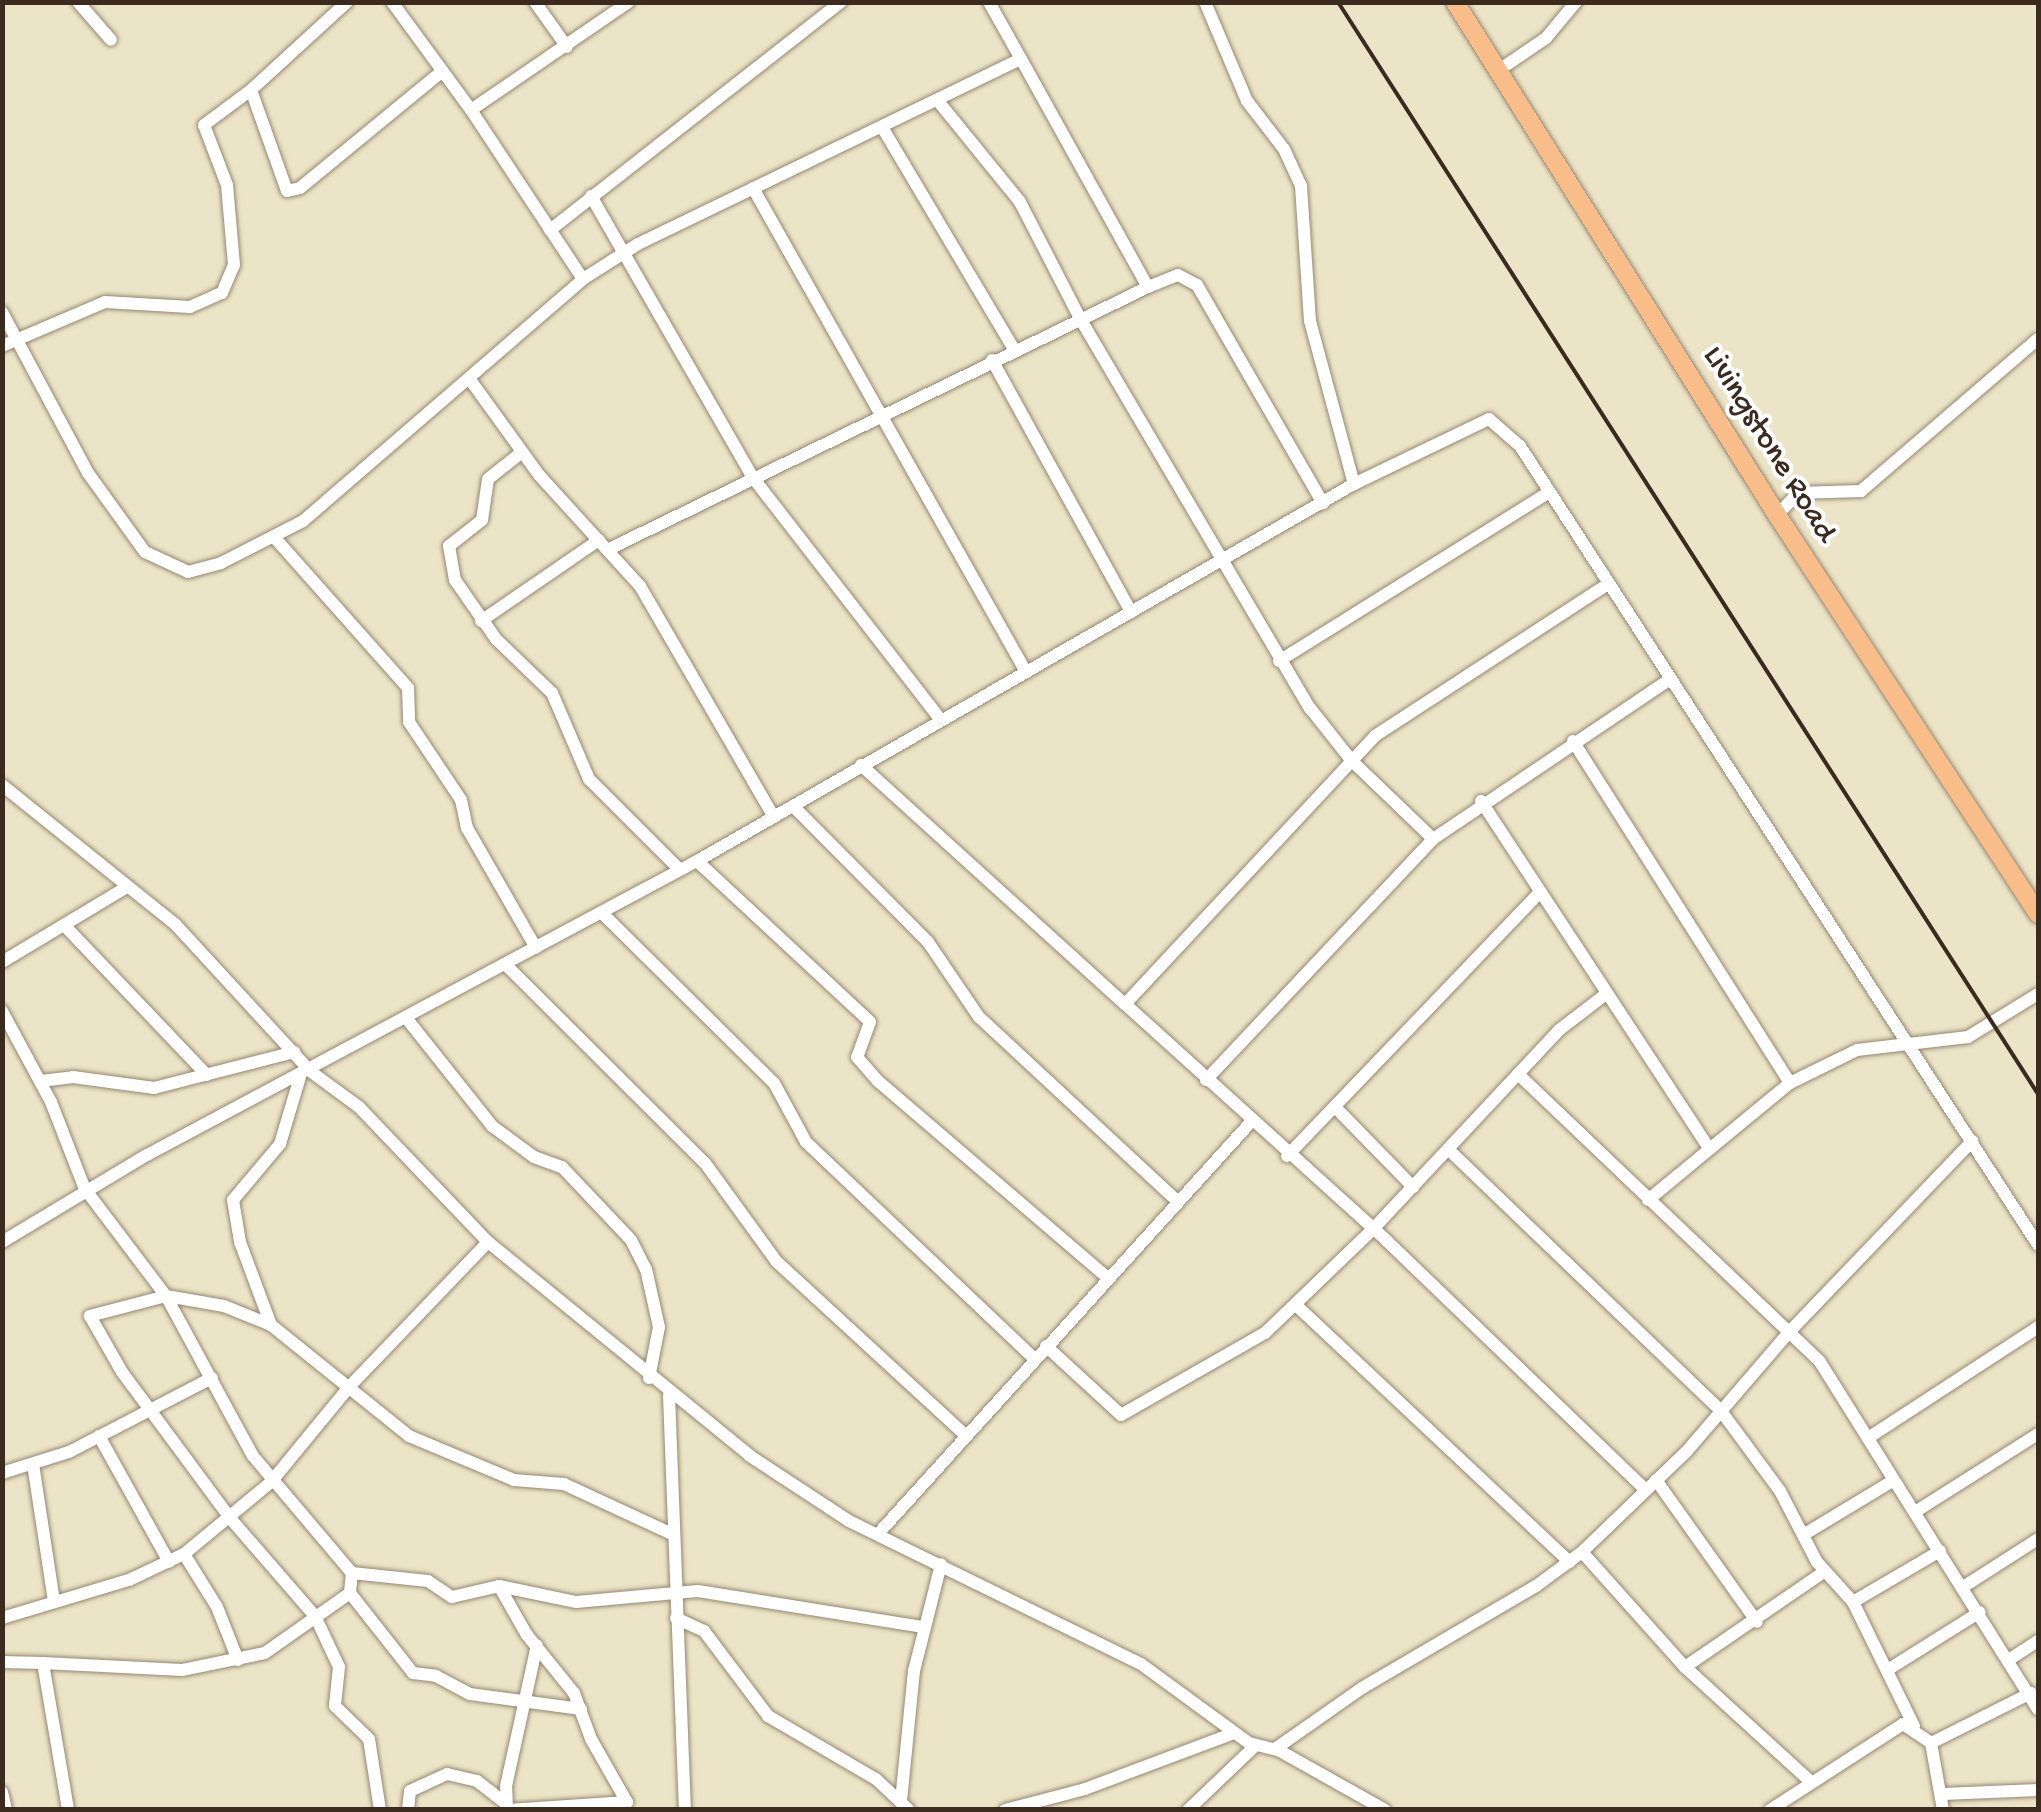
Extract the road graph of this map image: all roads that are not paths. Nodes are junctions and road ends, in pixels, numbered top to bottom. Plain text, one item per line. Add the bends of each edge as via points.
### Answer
1 (78, 2) edge
2 (347, 2) edge
3 (392, 2) edge
4 (535, 2) edge
5 (629, 2) edge
6 (841, 2) edge
7 (988, 2) edge
8 (1205, 2) edge
9 (1455, 2) edge
10 (1576, 2) edge
11 (111, 40) dead end
12 (568, 47) junction
13 (1021, 59) junction
14 (1499, 70) junction
15 (438, 74) junction
16 (251, 90) junction
17 (938, 101) junction
18 (471, 110) junction
19 (882, 127) junction
20 (753, 188) junction
21 (591, 196) junction
22 (550, 230) junction
23 (622, 253) junction
24 (583, 280) junction
25 (1148, 287) junction
26 (2, 312) edge
27 (1082, 320) junction
28 (16, 338) junction
29 (2038, 339) edge
30 (2, 346) edge
31 (1014, 349) junction
32 (992, 360) junction
33 (470, 381) junction
34 (881, 417) junction
35 (522, 452) junction
36 (754, 480) junction
37 (1354, 484) junction
38 (1549, 492) junction
39 (1323, 502) junction
40 (1776, 515) junction
41 (274, 537) junction
42 (604, 544) junction
43 (1221, 560) junction
44 (1608, 584) junction
45 (1131, 612) junction
46 (481, 621) junction
47 (1279, 661) junction
48 (1026, 672) junction
49 (1670, 679) junction
50 (941, 720) junction
51 (1573, 742) junction
52 (1351, 760) junction
53 (861, 765) junction
54 (2, 786) edge
55 (1481, 801) junction
56 (793, 806) junction
57 (774, 817) junction
58 (1433, 840) junction
59 (698, 862) junction
60 (679, 870) junction
61 (128, 888) junction
62 (1540, 892) junction
63 (602, 913) junction
64 (2038, 914) edge
65 (64, 925) junction
66 (536, 948) junction
67 (2, 962) edge
68 (505, 964) junction
69 (1606, 994) junction
70 (2038, 994) edge
71 (1125, 1004) junction
72 (2, 1012) edge
73 (407, 1018) junction
74 (1909, 1042) junction
75 (294, 1052) junction
76 (305, 1074) junction
77 (1518, 1074) junction
78 (206, 1075) junction
79 (1206, 1080) junction
80 (41, 1081) junction
81 (1790, 1082) junction
82 (1334, 1107) junction
83 (1250, 1123) junction
84 (1972, 1141) junction
85 (1708, 1146) junction
86 (1448, 1150) junction
87 (1286, 1156) junction
88 (1413, 1187) junction
89 (85, 1190) junction
90 (1176, 1200) junction
91 (1648, 1200) junction
92 (1373, 1229) junction
93 (2, 1242) edge
94 (488, 1242) junction
95 (2038, 1245) edge
96 (1107, 1278) junction
97 (166, 1296) junction
98 (1297, 1306) junction
99 (271, 1325) junction
100 (2038, 1326) edge
101 (1791, 1330) junction
102 (1046, 1346) junction
103 (1036, 1359) junction
104 (212, 1378) junction
105 (649, 1378) junction
106 (349, 1387) junction
107 (669, 1395) junction
108 (148, 1409) junction
109 (1720, 1411) junction
110 (2038, 1434) edge
111 (99, 1436) junction
112 (966, 1436) junction
113 (1868, 1438) junction
114 (34, 1464) junction
115 (2, 1473) edge
116 (1894, 1480) junction
117 (271, 1482) junction
118 (1650, 1484) junction
119 (1915, 1512) junction
120 (230, 1518) junction
121 (672, 1534) junction
122 (878, 1534) junction
123 (1802, 1535) junction
124 (2038, 1539) edge
125 (1940, 1551) junction
126 (1582, 1552) junction
127 (184, 1554) junction
128 (170, 1562) junction
129 (1570, 1562) junction
130 (941, 1564) junction
131 (1824, 1572) junction
132 (352, 1573) junction
133 (500, 1586) junction
134 (1963, 1587) junction
135 (675, 1589) junction
136 (350, 1593) junction
137 (54, 1601) junction
138 (1853, 1602) junction
139 (1980, 1612) junction
140 (316, 1616) junction
141 (2, 1618) edge
142 (676, 1618) junction
143 (1757, 1622) junction
144 (922, 1626) junction
145 (2038, 1641) edge
146 (537, 1645) junction
147 (2010, 1659) junction
148 (238, 1660) junction
149 (2, 1662) edge
150 (43, 1663) junction
151 (1685, 1666) junction
152 (1889, 1669) junction
153 (2031, 1694) junction
154 (524, 1702) junction
155 (581, 1709) junction
156 (2038, 1709) edge
157 (1914, 1726) junction
158 (1234, 1733) junction
159 (1931, 1744) junction
160 (1255, 1746) junction
161 (1276, 1750) junction
162 (1811, 1782) junction
163 (2038, 1790) edge
164 (2, 1792) edge
165 (1943, 1794) junction
166 (905, 1805) edge
167 (1026, 1806) edge
168 (507, 1808) edge
169 (6, 1810) edge
170 (68, 1810) edge
171 (380, 1810) edge
172 (408, 1810) edge
173 (685, 1810) edge
174 (1005, 1810) edge
175 (1188, 1810) edge
176 (1385, 1810) edge
177 (1770, 1810) edge
178 (1943, 1810) edge

1 - 11 street
2 - 16 street
3 - 15 street
4 - 12 street
5 - 12 street
6 - 21 street
7 - 13 street
8 - 37 street via 1247,101 1284,149 1301,186 1310,321
9 - 14 highway, Livingstone Road
10 - 14 street via 1546,38
12 - 18 street
13 - 17 street
13 - 25 street
14 - 40 highway, Livingstone Road
15 - 16 street via 300,188 288,191
15 - 18 street
16 - 28 street via 204,125 228,199 234,265 222,293 190,307 105,302
17 - 19 street
17 - 27 street via 1020,202
18 - 22 street
19 - 20 street
19 - 31 street
20 - 23 street
20 - 34 street
21 - 22 street
21 - 23 street
22 - 24 street
23 - 24 street
23 - 36 street
24 - 33 street
25 - 27 street
25 - 39 street via 1178,275 1197,285
26 - 28 street
27 - 31 street
27 - 43 street
28 - 30 street
28 - 41 street via 88,473 145,552 176,568 202,570
29 - 40 street via 1861,491 1798,493
31 - 32 street
32 - 34 street
32 - 45 street
33 - 35 street
33 - 41 street via 303,521
34 - 36 street
34 - 48 street
35 - 42 street
35 - 46 street via 488,479 482,520 449,546 455,580
36 - 42 street
36 - 50 street
37 - 38 street via 1489,419 1511,433
37 - 39 street
38 - 44 street
38 - 47 street
39 - 43 street
40 - 64 highway, Livingstone Road
41 - 66 street via 408,688 409,722 460,800 467,828
42 - 46 street
42 - 57 street via 640,586
43 - 45 street
43 - 47 street
44 - 49 street
44 - 52 street via 1394,720
45 - 48 street
46 - 60 street via 552,693 589,780
47 - 52 street
48 - 50 street
49 - 51 street
49 - 74 street
50 - 53 street
51 - 55 street
51 - 81 street
52 - 58 street
52 - 71 street
53 - 56 street
53 - 71 street
54 - 61 street
55 - 58 street
55 - 62 street
56 - 57 street
56 - 90 street via 928,942 979,1017
57 - 59 street
58 - 79 street
59 - 60 street
59 - 96 street via 870,1022 857,1056 878,1081
60 - 63 street
61 - 65 street
61 - 75 street via 214,963
62 - 69 street
62 - 82 street
63 - 66 street
63 - 103 street via 774,1084 806,1142
65 - 67 street
65 - 78 street
66 - 68 street
68 - 73 street
68 - 112 street via 704,1163 777,1262
69 - 77 street
69 - 85 street
70 - 74 street via 1968,1037
71 - 79 street
72 - 80 street
73 - 76 street
73 - 105 street via 492,1126 534,1157 562,1167 631,1240 646,1268 660,1328
74 - 81 street via 1857,1050
74 - 84 street
75 - 76 street
75 - 78 street
76 - 89 street
76 - 94 street via 359,1107
76 - 99 street via 280,1144 233,1200
77 - 86 street
77 - 91 street
78 - 80 street via 154,1088 73,1077
79 - 83 street
80 - 89 street
81 - 85 street
82 - 87 street
82 - 88 street
83 - 87 street
83 - 90 street
84 - 95 street
84 - 101 street
85 - 91 street
86 - 88 street
86 - 109 street
87 - 92 street
88 - 92 street
89 - 93 street
89 - 97 street
90 - 96 street
91 - 101 street
92 - 98 street
92 - 118 street
94 - 105 street
94 - 106 street
96 - 102 street
97 - 99 street via 224,1306
97 - 104 street
97 - 108 street via 90,1316
98 - 102 street via 1265,1333 1126,1415 1111,1411
98 - 129 street
99 - 106 street
100 - 113 street
101 - 109 street
101 - 113 street
102 - 103 street
103 - 112 street
104 - 108 street
104 - 117 street
105 - 107 street
106 - 117 street
106 - 121 street via 410,1436 514,1480 564,1484
107 - 121 street
107 - 122 street via 816,1502
108 - 111 street
108 - 120 street
109 - 118 street
109 - 123 street via 1780,1491
110 - 119 street
111 - 114 street
111 - 128 street
112 - 122 street
113 - 116 street
114 - 115 street
114 - 137 street
116 - 119 street
116 - 123 street
117 - 120 street
117 - 132 street
118 - 126 street
118 - 143 street
119 - 125 street
120 - 127 street
120 - 140 street
121 - 135 street
122 - 130 street
123 - 131 street
124 - 134 street
125 - 134 street
125 - 138 street
126 - 129 street
126 - 151 street
127 - 128 street
127 - 148 street via 217,1607
128 - 137 street
129 - 161 street via 1362,1688
130 - 144 street
130 - 158 street via 1141,1664
131 - 138 street
131 - 143 street
132 - 133 street via 428,1581 452,1597
132 - 136 street
133 - 135 street via 576,1602
133 - 146 street
134 - 139 street
135 - 142 street
135 - 144 street via 770,1598
136 - 140 street
136 - 154 street via 413,1673 436,1676 470,1694
137 - 141 street
138 - 152 street
139 - 147 street
139 - 152 street
140 - 148 street via 281,1645
140 - 171 street via 339,1668 335,1706 369,1739
142 - 166 street via 704,1631 768,1716 876,1778
142 - 173 street
143 - 151 street
144 - 166 street
145 - 147 street
146 - 154 street
146 - 155 street
147 - 153 street
148 - 150 street via 164,1670
149 - 150 street
150 - 170 street
151 - 162 street
152 - 157 street
153 - 156 street
153 - 159 street
154 - 155 street
154 - 168 street
155 - 168 street via 627,1802
157 - 159 street
157 - 162 street via 1888,1728
158 - 160 street
158 - 167 street
159 - 165 street
160 - 161 street
160 - 175 street
161 - 176 street
162 - 177 street
163 - 165 street
164 - 169 street
165 - 178 street
167 - 174 street
168 - 172 street via 477,1780 447,1774 410,1790

